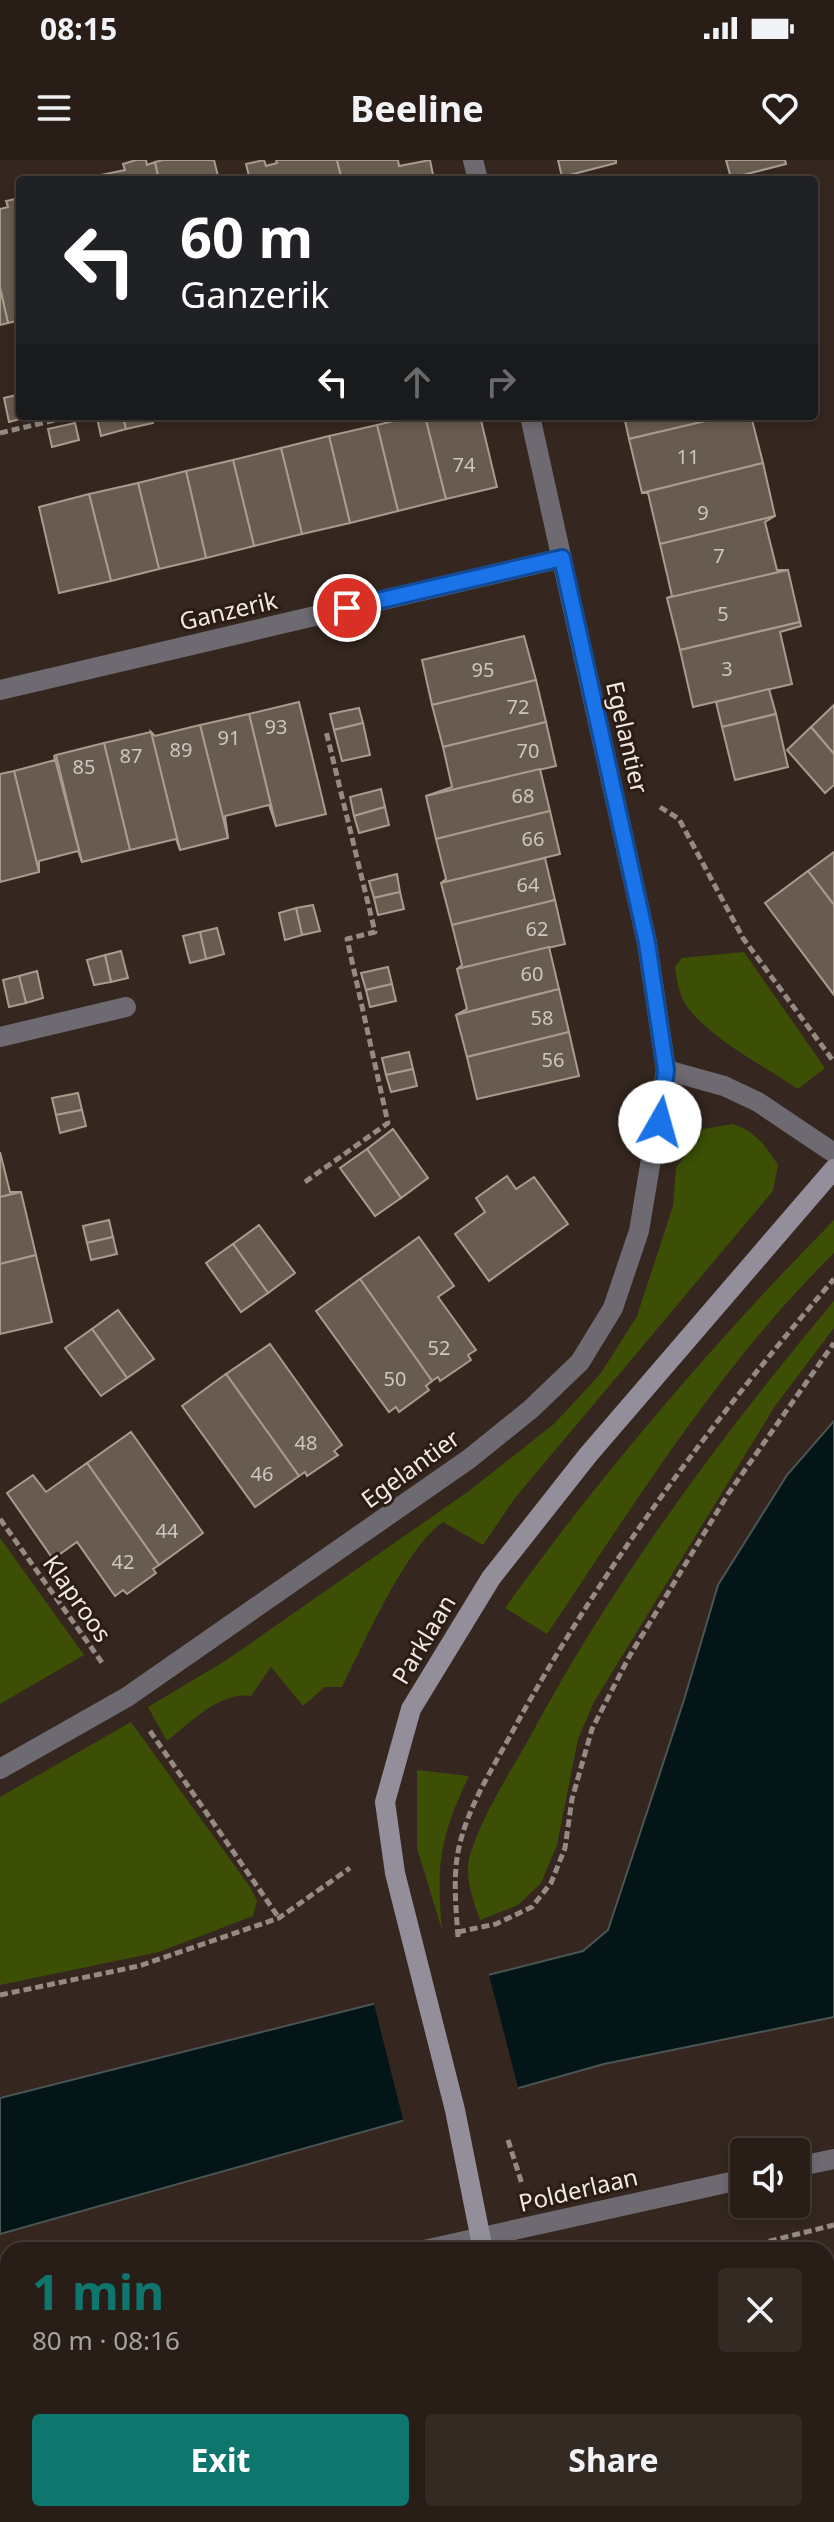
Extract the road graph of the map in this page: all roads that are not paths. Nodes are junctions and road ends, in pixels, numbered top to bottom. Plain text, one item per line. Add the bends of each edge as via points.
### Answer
1 (531, 420) edge
2 (562, 558) junction
3 (0, 690) edge
4 (126, 1007) dead end
5 (0, 1037) edge
6 (666, 1070) junction
7 (834, 1153) edge
8 (834, 1169) edge
9 (0, 1769) edge
10 (834, 2159) edge
11 (810, 2164) edge
12 (730, 2182) edge
13 (481, 2242) edge
14 (487, 2242) edge

1 - 2 street, Egelantier
2 - 3 street, Ganzerik
2 - 6 street, Egelantier via 647,943
4 - 5 street
6 - 7 street via 758,1102
6 - 9 street, Egelantier via 639,1231 613,1308 580,1362 469,1459 127,1697
8 - 13 street, Parklaan via 598,1443 491,1578 411,1709 385,1802 395,1873 455,2110
10 - 11 street
12 - 14 street, Polderlaan via 535,2225

